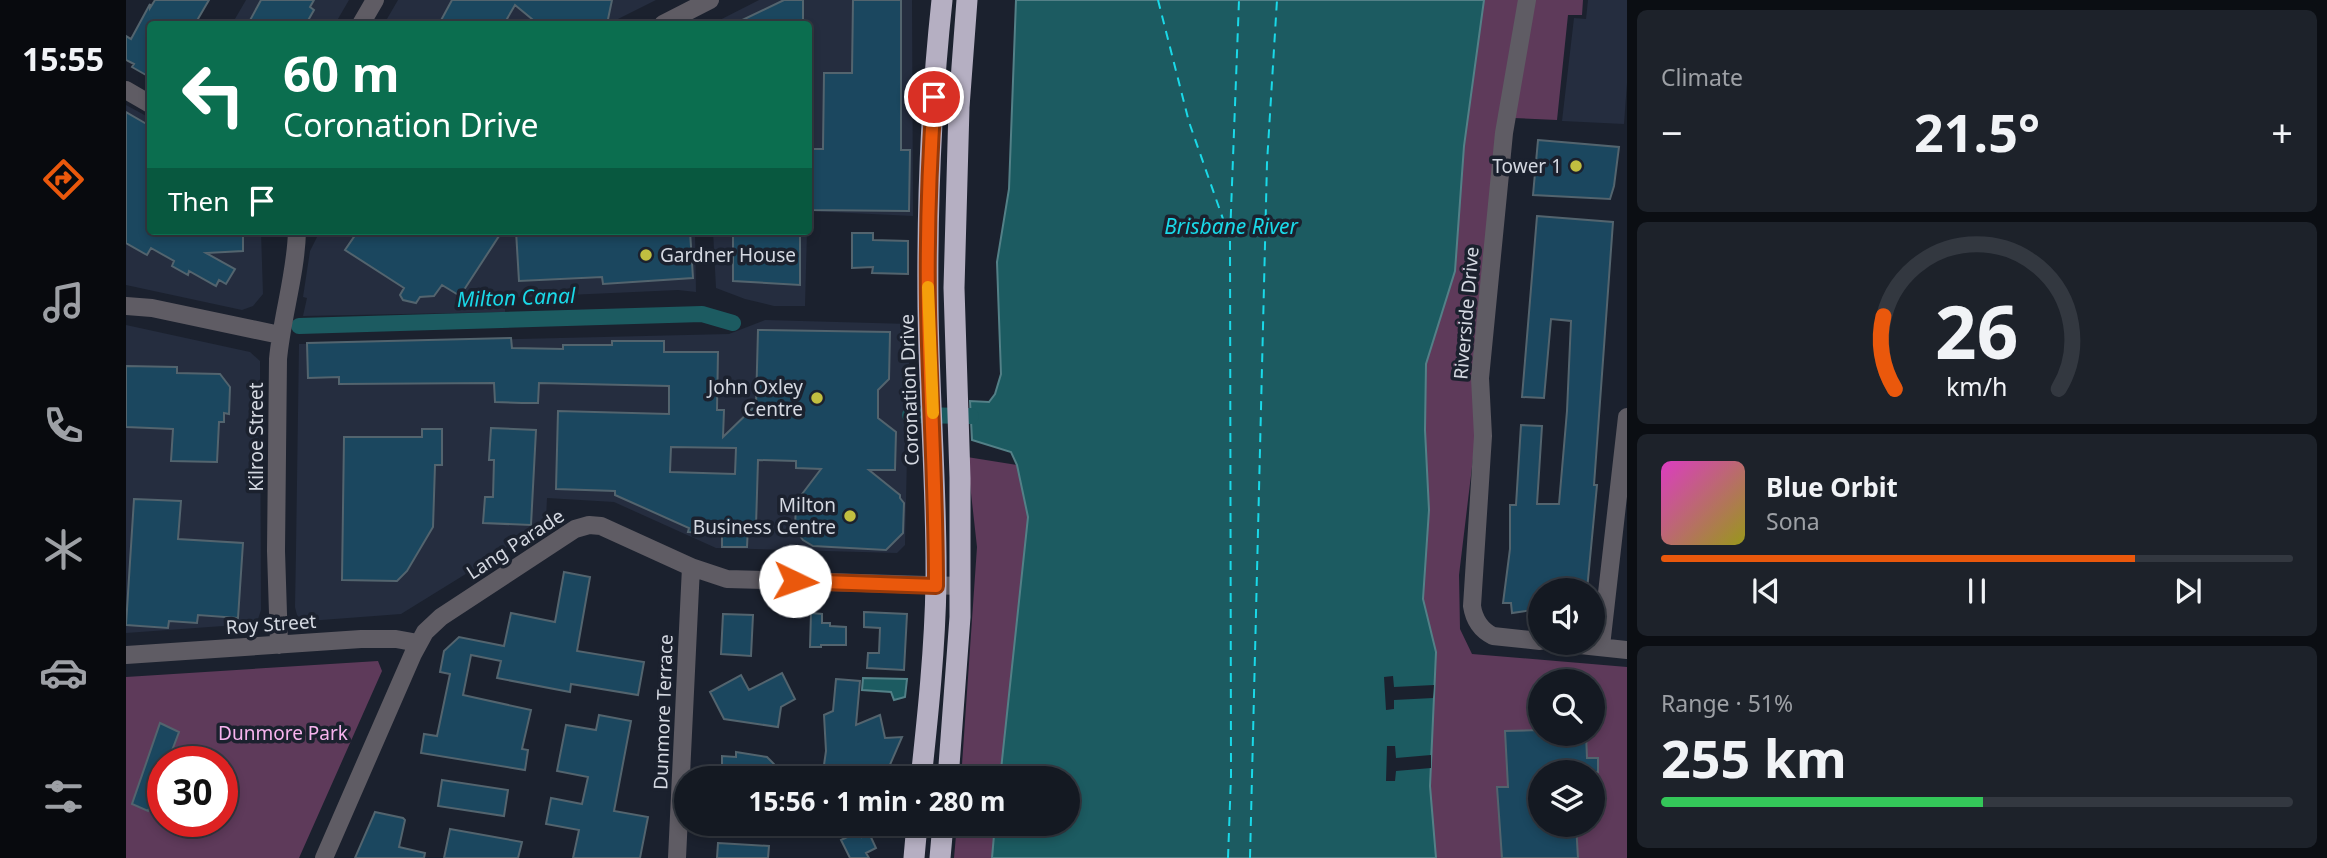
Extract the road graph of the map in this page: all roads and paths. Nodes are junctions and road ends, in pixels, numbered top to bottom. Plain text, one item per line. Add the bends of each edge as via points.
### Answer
1 (375, 0) edge
2 (710, 0) edge
3 (942, 0) edge
4 (967, 0) edge
5 (1527, 0) edge
6 (363, 21) edge
7 (672, 21) edge
8 (126, 90) edge
9 (147, 102) edge
10 (297, 235) edge
11 (126, 298) edge
12 (126, 306) edge
13 (146, 307) junction
14 (280, 335) junction
15 (1627, 417) edge
16 (1627, 425) edge
17 (691, 568) junction
18 (936, 586) junction
19 (960, 586) junction
20 (1605, 612) edge
21 (1528, 640) edge
22 (418, 643) junction
23 (279, 645) junction
24 (1605, 647) edge
25 (1627, 650) edge
26 (126, 655) edge
27 (922, 766) edge
28 (949, 766) edge
29 (916, 836) edge
30 (942, 836) edge
31 (324, 858) edge
32 (677, 858) edge
33 (914, 858) edge
34 (940, 858) edge

1 - 6 street
2 - 7 street
3 - 18 highway, Coronation Drive via 932,124 928,308
4 - 19 highway via 958,107 954,288
5 - 21 street, Riverside Drive via 1504,133 1480,378 1483,436 1472,606 1482,628 1493,636
8 - 9 street
10 - 14 street, Kilroe Street
11 - 13 street
12 - 13 street
13 - 14 street
14 - 23 street, Kilroe Street
15 - 16 street
16 - 20 street
17 - 18 street, Lang Parade via 727,579
17 - 22 street, Lang Parade via 601,526 575,528 441,617
17 - 32 street, Dunmore Terrace
18 - 19 street, Lang Parade
18 - 27 highway, Coronation Drive
19 - 28 highway
22 - 23 street, Roy Street via 387,639
22 - 31 street, Lang Parade
23 - 26 street, Roy Street
24 - 25 street
29 - 33 highway
30 - 34 highway

